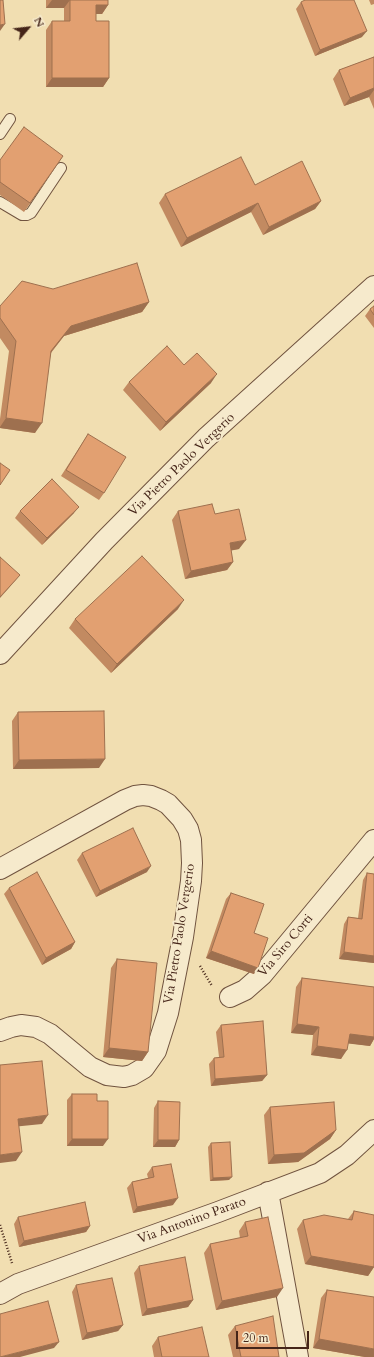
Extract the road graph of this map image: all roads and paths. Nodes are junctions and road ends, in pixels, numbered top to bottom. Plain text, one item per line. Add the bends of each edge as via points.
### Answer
1 (10, 119) dead end
2 (0, 134) edge
3 (61, 168) edge
4 (0, 202) edge
5 (374, 286) edge
6 (0, 654) edge
7 (374, 840) edge
8 (0, 869) edge
9 (199, 964) dead end
10 (230, 997) joint
11 (0, 1031) edge
12 (374, 1130) edge
13 (268, 1192) junction
14 (0, 1225) edge
15 (14, 1270) dead end
16 (0, 1294) edge
17 (298, 1357) edge

1 - 2 lane
3 - 4 lane via 31,213 22,215
5 - 6 street, Via Pietro Paolo Vergerio via 206,438 104,541
7 - 10 street, Via Siro Corti via 262,975 245,990
8 - 11 street, Via Pietro Paolo Vergerio via 125,800 143,794 168,804 188,828 191,840 191,881 168,1013 156,1051 144,1068 124,1077 107,1075 90,1067 50,1034 36,1027 21,1025
9 - 10 path via 216,990 223,996
12 - 13 street, Via Antonino Parato via 355,1148 323,1171
13 - 16 street, Via Antonino Parato via 18,1284
13 - 17 street
14 - 15 path

